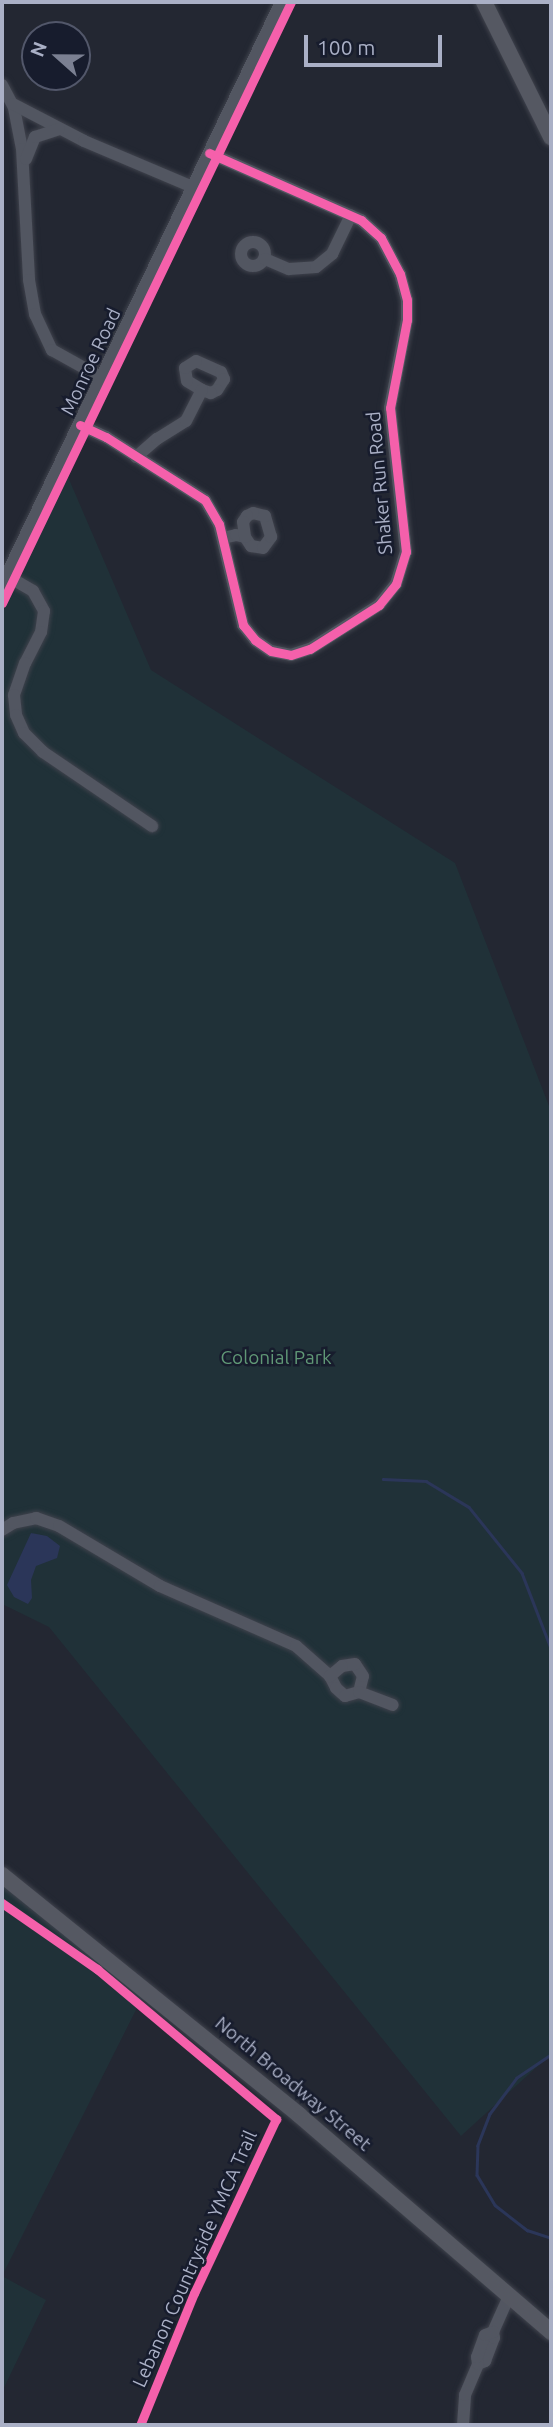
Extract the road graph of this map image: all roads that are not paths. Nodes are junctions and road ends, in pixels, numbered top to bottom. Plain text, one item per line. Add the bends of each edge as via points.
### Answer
1 (281, 2) edge
2 (484, 2) edge
3 (2, 85) edge
4 (12, 104) junction
5 (59, 129) junction
6 (551, 138) edge
7 (209, 153) junction
8 (25, 170) junction
9 (193, 187) junction
10 (351, 215) junction
11 (265, 259) dead end
12 (102, 378) junction
13 (202, 390) dead end
14 (80, 425) junction
15 (136, 457) junction
16 (246, 537) dead end
17 (223, 538) junction
18 (2, 560) edge
19 (4, 577) edge
20 (152, 826) dead end
21 (2, 1530) edge
22 (330, 1676) junction
23 (359, 1692) junction
24 (393, 1705) dead end
25 (2, 1875) edge
26 (509, 2295) junction
27 (551, 2332) edge
28 (463, 2425) edge

1 - 7 street, Monroe Road
2 - 6 main road
3 - 4 street
4 - 5 street
4 - 8 street
5 - 8 street via 35,137 27,150
5 - 9 street
7 - 9 street, Monroe Road
7 - 10 street, Shaker Run Road
8 - 12 street via 31,301 42,333 57,355
9 - 12 street, Monroe Road
10 - 11 street via 332,254 316,267 289,270
10 - 17 street, Shaker Run Road via 380,238 400,274 407,300 390,408 406,539 401,572 388,595 363,617 310,649 278,653 260,645 243,625
12 - 14 street, Monroe Road
13 - 15 street via 186,421
14 - 15 street, Shaker Run Road
14 - 19 street, Monroe Road
15 - 17 street, Shaker Run Road via 200,495 216,517
16 - 17 street
18 - 19 street
19 - 20 street via 33,592 44,611 41,632 14,695 24,733 43,752
21 - 22 street via 36,1518 59,1526 160,1586 296,1646
22 - 23 street via 345,1696
22 - 23 street via 342,1666 355,1664 363,1676
23 - 24 street
25 - 26 main road, North Broadway Street via 288,2107
26 - 27 main road, North Broadway Street
26 - 28 street via 477,2357

